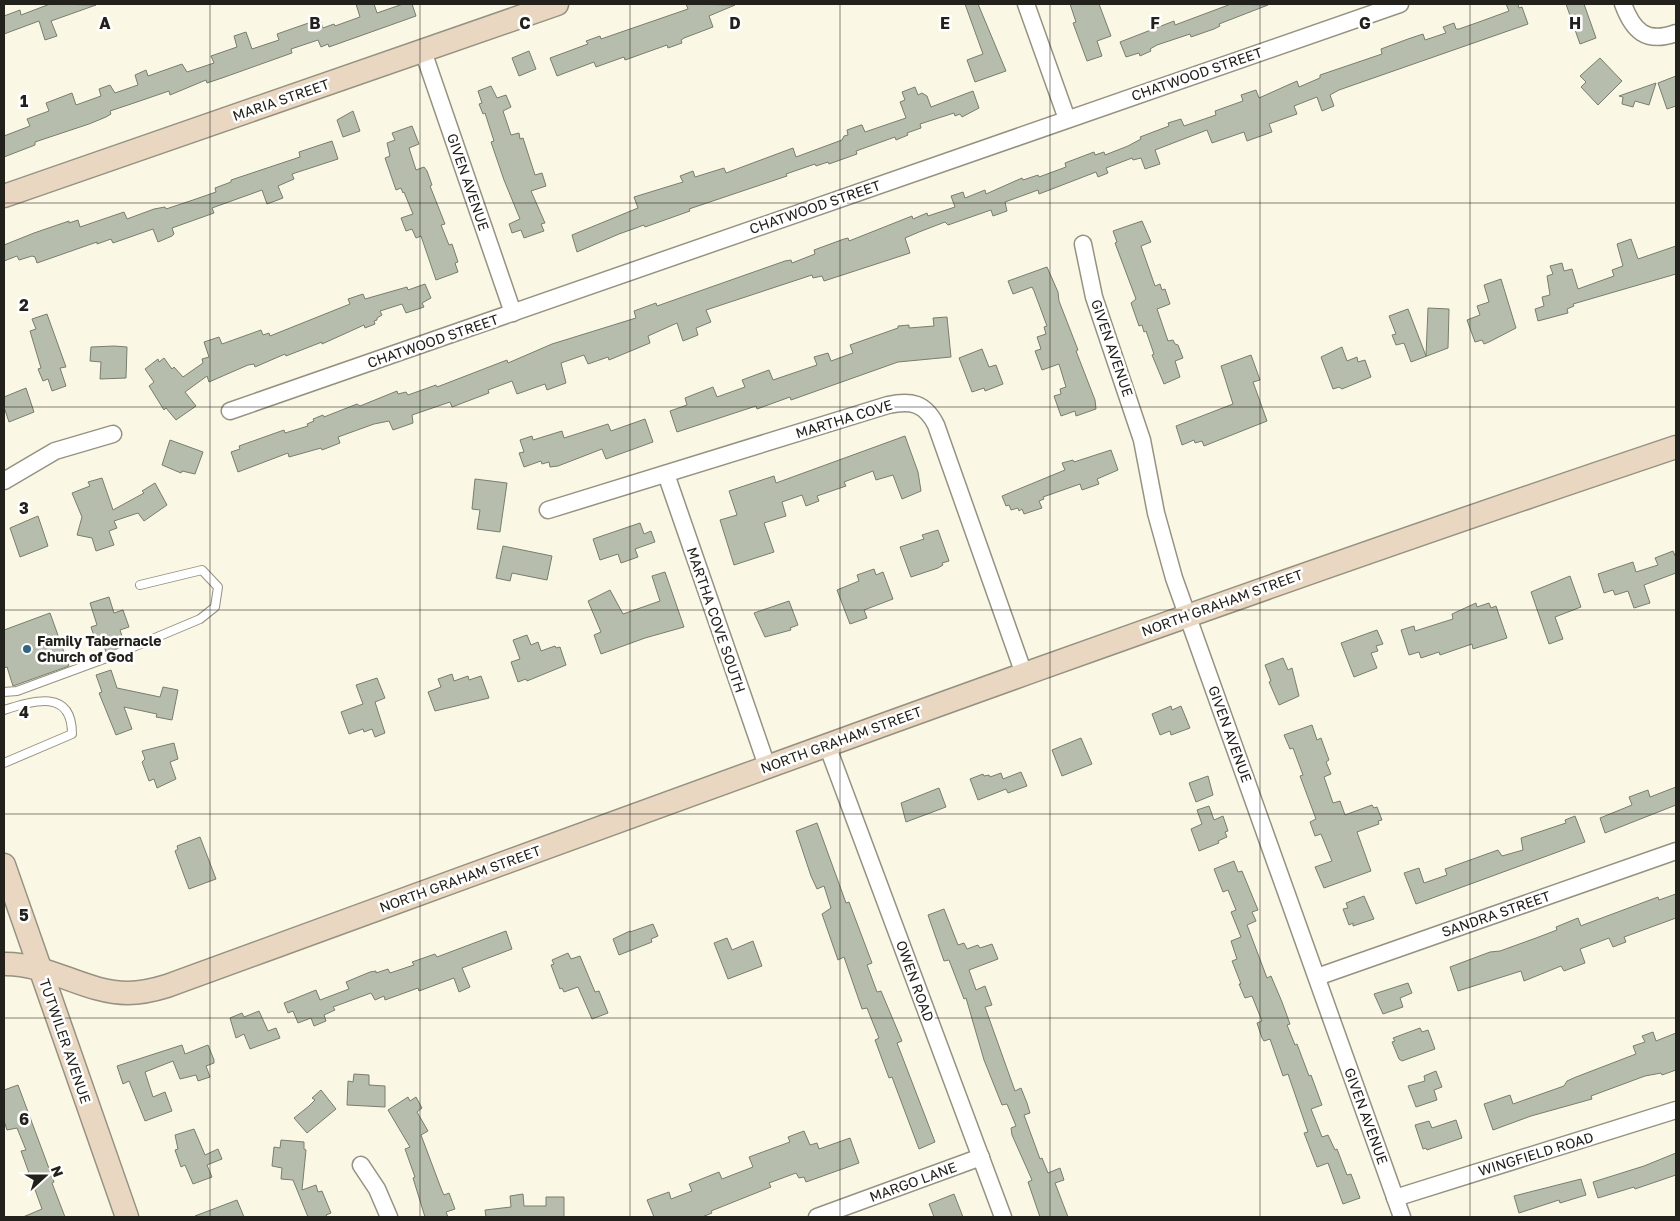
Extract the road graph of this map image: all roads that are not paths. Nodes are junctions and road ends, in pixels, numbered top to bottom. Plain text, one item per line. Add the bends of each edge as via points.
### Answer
1 (557, 4) edge
2 (1026, 4) edge
3 (1400, 4) edge
4 (1623, 4) edge
5 (526, 9) edge
6 (1676, 34) edge
7 (423, 51) junction
8 (1067, 119) junction
9 (4, 196) edge
10 (1083, 244) dead end
11 (513, 313) junction
12 (230, 411) dead end
13 (113, 434) dead end
14 (1676, 447) edge
15 (666, 474) junction
16 (4, 481) edge
17 (548, 510) dead end
18 (140, 585) dead end
19 (1188, 614) junction
20 (1024, 674) junction
21 (4, 692) edge
22 (4, 710) edge
23 (827, 745) junction
24 (4, 763) edge
25 (767, 766) junction
26 (1676, 851) edge
27 (4, 865) edge
28 (4, 964) edge
29 (39, 968) junction
30 (1316, 977) junction
31 (1676, 1110) edge
32 (981, 1157) junction
33 (361, 1165) dead end
34 (1395, 1198) junction
35 (126, 1217) edge
36 (389, 1217) edge
37 (817, 1217) edge
38 (1003, 1217) edge
39 (1402, 1217) edge

1 - 5 main road, MARIA STREET
2 - 8 street
3 - 8 street, CHATWOOD STREET
4 - 6 street via 1636,29 1644,35 1657,38
5 - 7 main road, MARIA STREET
7 - 9 main road, MARIA STREET
7 - 11 street, GIVEN AVENUE
8 - 11 street, CHATWOOD STREET
10 - 19 street, GIVEN AVENUE via 1094,297 1142,440 1164,544
11 - 12 street, CHATWOOD STREET
13 - 16 street via 55,451
14 - 19 main road, NORTH GRAHAM STREET
15 - 17 street, MARTHA COVE
15 - 20 street, MARTHA COVE via 888,405 907,402 920,405 936,425
15 - 25 street, MARTHA COVE SOUTH
18 - 21 lane via 202,570 218,587 215,607 200,619 112,656 17,691
19 - 20 main road, NORTH GRAHAM STREET
19 - 30 street, GIVEN AVENUE
20 - 23 main road, NORTH GRAHAM STREET
22 - 24 lane via 29,702 57,702 67,710 72,720 72,734
23 - 25 main road, NORTH GRAHAM STREET
23 - 32 street, OWEN ROAD
25 - 29 main road, NORTH GRAHAM STREET via 167,986 128,994 100,989
26 - 30 street, SANDRA STREET
27 - 29 main road, TUTWILER AVENUE
28 - 29 main road, NORTH GRAHAM STREET
29 - 35 main road, TUTWILER AVENUE
30 - 34 street, GIVEN AVENUE
31 - 34 street, WINGFIELD ROAD
32 - 37 street, MARGO LANE
32 - 38 street, OWEN ROAD
33 - 36 street via 378,1189
34 - 39 street, GIVEN AVENUE

